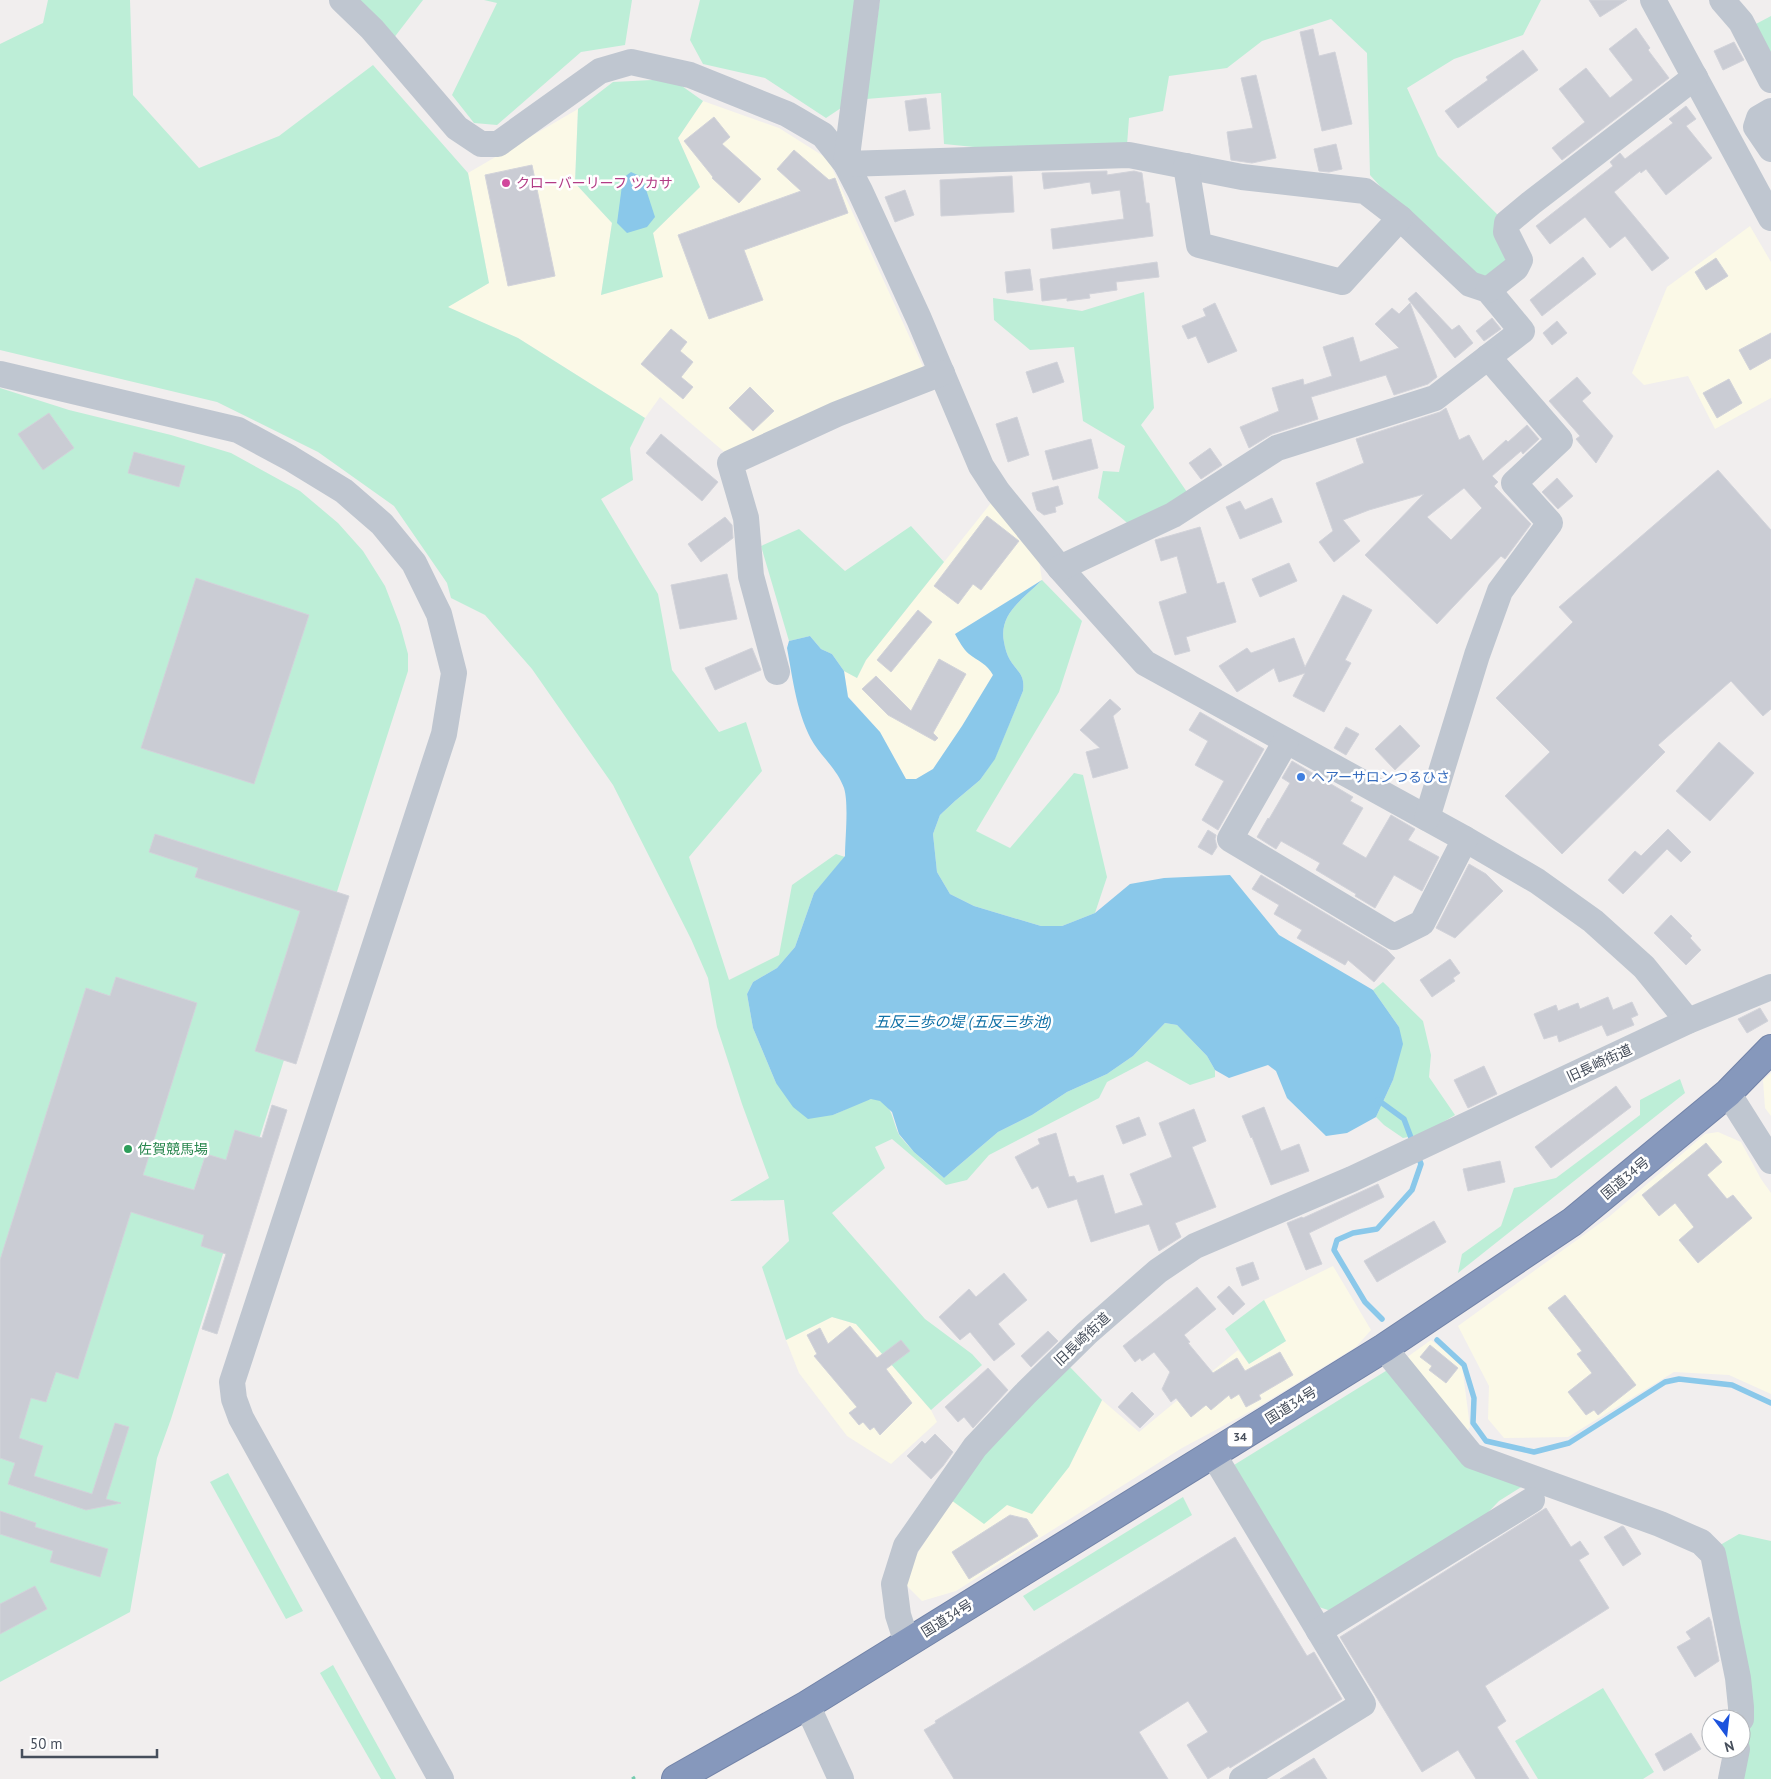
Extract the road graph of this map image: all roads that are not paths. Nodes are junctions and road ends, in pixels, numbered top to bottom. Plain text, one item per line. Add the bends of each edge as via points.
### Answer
1 (342, 0) edge
2 (867, 0) edge
3 (1653, 0) edge
4 (1722, 0) edge
5 (1695, 77) junction
6 (1771, 80) edge
7 (1771, 112) edge
8 (1771, 149) edge
9 (846, 164) junction
10 (1186, 166) junction
11 (1768, 205) edge
12 (1400, 218) junction
13 (1488, 290) junction
14 (1488, 357) junction
15 (942, 373) junction
16 (0, 374) edge
17 (1060, 568) junction
18 (777, 672) dead end
19 (1286, 741) junction
20 (1427, 818) junction
21 (1465, 840) junction
22 (1771, 987) edge
23 (1688, 1022) junction
24 (1771, 1049) edge
25 (1728, 1093) junction
26 (1771, 1161) edge
27 (1384, 1348) junction
28 (1213, 1454) junction
29 (1532, 1500) dead end
30 (1319, 1631) junction
31 (907, 1643) junction
32 (807, 1705) junction
33 (1740, 1709) edge
34 (1735, 1759) edge
35 (441, 1779) edge
36 (676, 1779) edge
37 (841, 1779) edge
38 (1242, 1779) edge
39 (1731, 1779) edge

1 - 9 street via 372,29 457,128 481,144 498,144 600,71 631,62 690,75 786,114 823,135
2 - 9 street
3 - 5 street
4 - 6 street via 1741,22
5 - 11 street
5 - 13 street via 1507,223 1506,232 1520,260 1516,268
7 - 8 street via 1759,118 1756,126
9 - 10 street via 1129,155
9 - 15 street
10 - 12 street via 1242,177 1365,190
10 - 12 street via 1199,245 1342,282
12 - 13 street via 1470,284
13 - 14 street via 1522,331
14 - 17 street via 1435,398 1277,448 1173,515
14 - 20 street via 1560,440 1514,483 1550,522 1500,591
15 - 17 street via 981,466
15 - 18 street via 837,414 730,463 746,518 750,576
16 - 35 street via 238,430 290,458 344,491 382,524 414,563 439,614 454,673 444,734 232,1382 234,1399 242,1418
17 - 19 street via 1145,663
19 - 20 street
19 - 21 street via 1230,839 1394,937 1422,923
20 - 21 street
21 - 23 street via 1537,881 1593,921 1644,967
22 - 23 street, 旧長崎街道
23 - 31 street, 旧長崎街道 via 1402,1155 1195,1246 1151,1277 1087,1333 975,1447 906,1546 894,1584 898,1615
24 - 25 highway, 国道34号 / 34
25 - 26 street
25 - 27 highway, 国道34号 / 34 via 1572,1222
27 - 28 highway, 国道34号 / 34
27 - 33 street via 1472,1456 1660,1524 1701,1542 1713,1554 1738,1678
28 - 30 street
28 - 31 highway, 国道34号 / 34
29 - 30 street
30 - 38 street via 1363,1704
31 - 32 highway, 国道34号 / 34
32 - 36 highway, 国道34号 / 34
32 - 37 street
34 - 39 street

